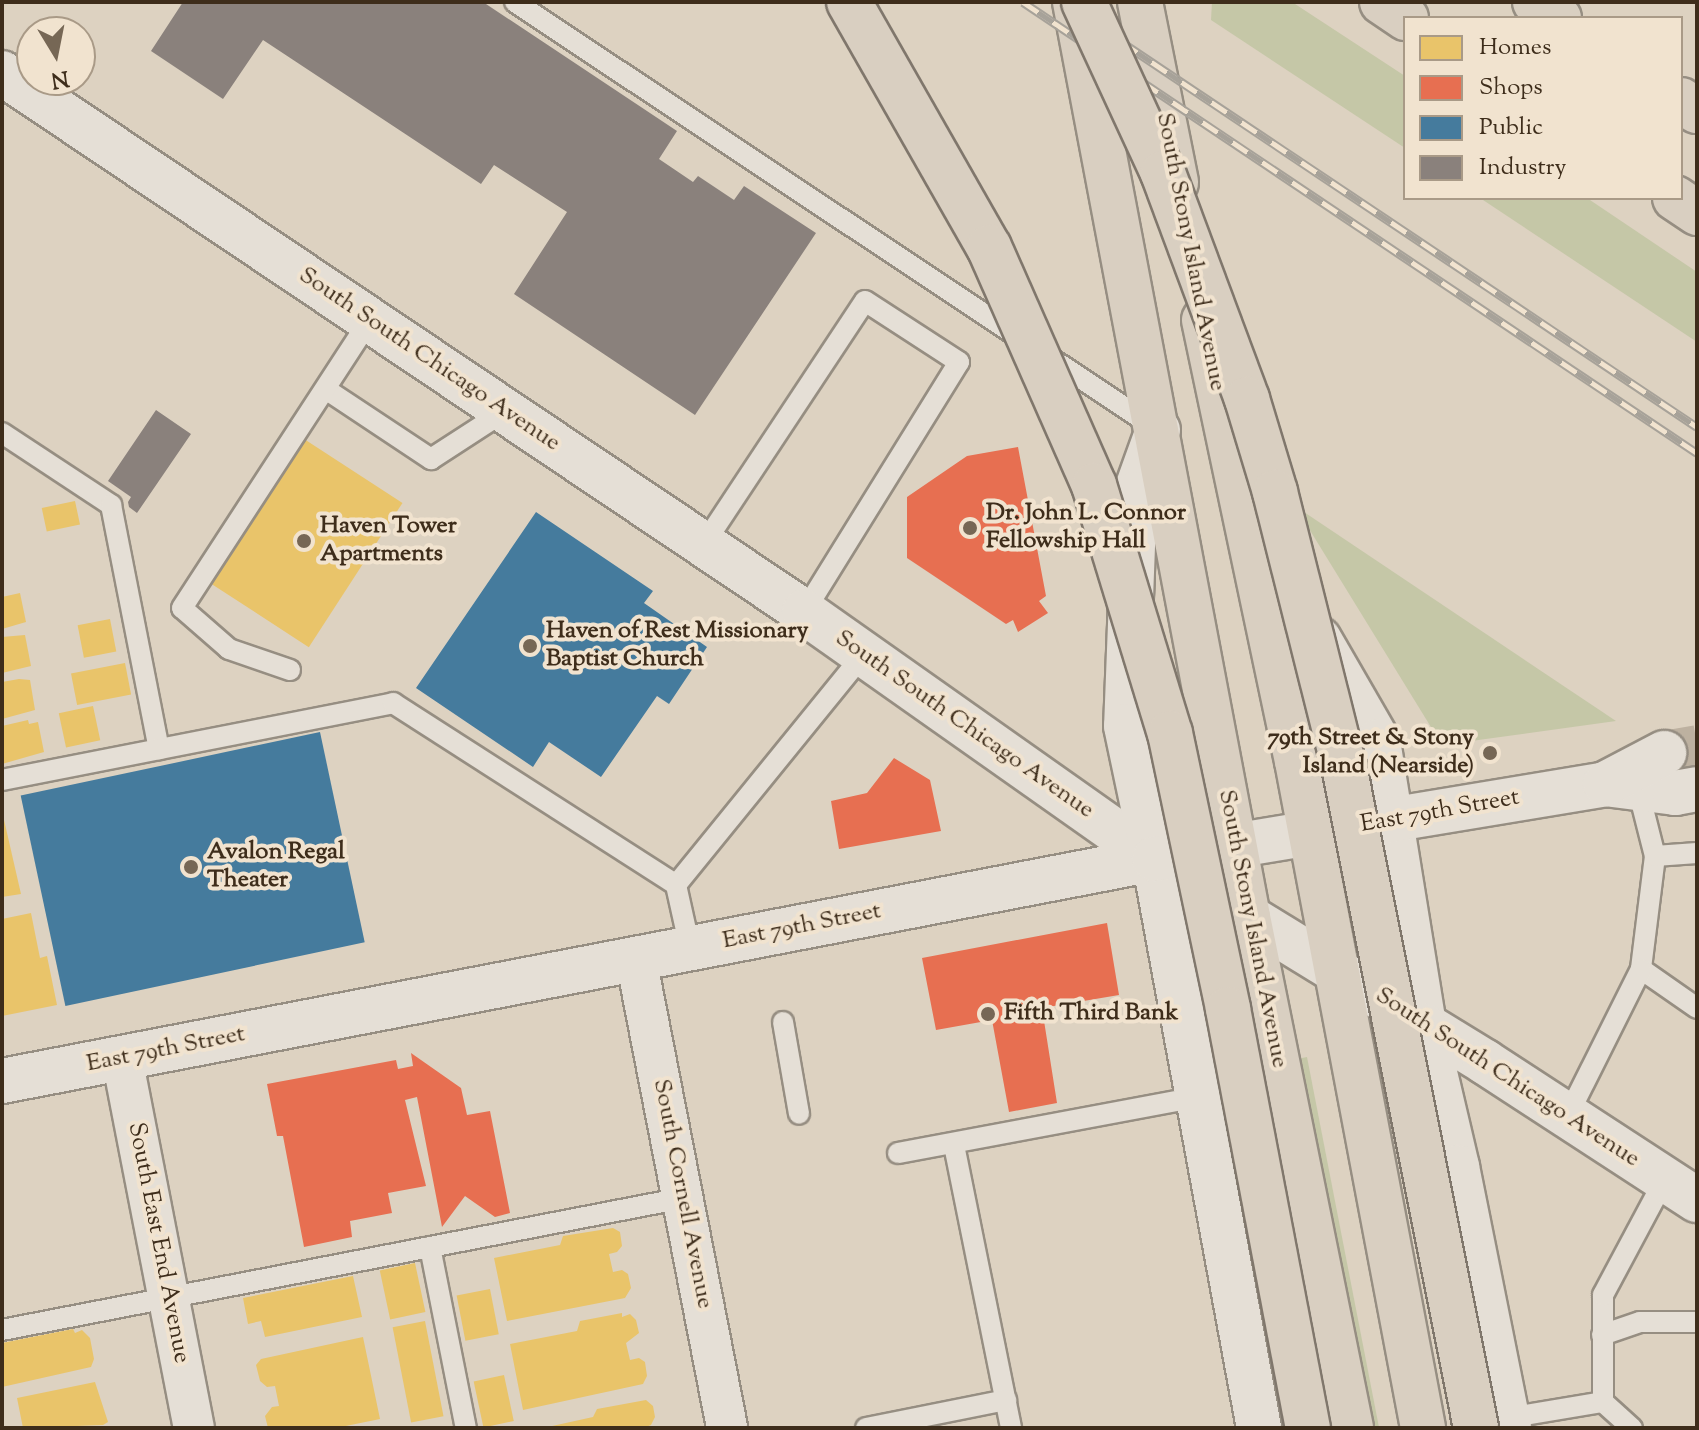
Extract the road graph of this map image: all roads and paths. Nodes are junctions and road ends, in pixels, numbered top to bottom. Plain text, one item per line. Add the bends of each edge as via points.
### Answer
1 (515, 2) edge
2 (849, 2) edge
3 (1075, 2) edge
4 (1084, 2) edge
5 (1140, 2) edge
6 (1382, 2) edge
7 (1535, 2) edge
8 (1403, 16) edge
9 (1556, 16) edge
10 (2, 73) edge
11 (1678, 200) edge
12 (1697, 213) edge
13 (370, 320) junction
14 (327, 390) junction
15 (505, 411) junction
16 (1158, 430) junction
17 (2, 433) edge
18 (1241, 502) junction
19 (704, 544) junction
20 (804, 612) junction
21 (864, 654) junction
22 (290, 670) dead end
23 (159, 749) junction
24 (1664, 753) tunnel mouth
25 (2, 780) edge
26 (1622, 786) junction
27 (1697, 789) tunnel mouth
28 (1392, 821) junction
29 (1311, 833) junction
30 (1236, 845) junction
31 (1697, 853) edge
32 (1655, 856) junction
33 (1154, 859) junction
34 (676, 885) junction
35 (1248, 917) junction
36 (690, 948) junction
37 (636, 959) junction
38 (1641, 969) junction
39 (1338, 970) junction
40 (1697, 1008) edge
41 (783, 1022) dead end
42 (1424, 1026) junction
43 (122, 1058) junction
44 (2, 1081) edge
45 (1198, 1097) junction
46 (799, 1114) dead end
47 (1568, 1115) junction
48 (954, 1145) junction
49 (898, 1153) dead end
50 (1681, 1190) edge
51 (683, 1198) junction
52 (430, 1247) junction
53 (169, 1298) junction
54 (1697, 1322) edge
55 (2, 1330) edge
56 (1602, 1335) junction
57 (1006, 1400) junction
58 (1603, 1402) junction
59 (1497, 1425) edge
60 (194, 1428) edge
61 (466, 1428) edge
62 (727, 1428) edge
63 (866, 1428) edge
64 (1011, 1428) edge
65 (1259, 1428) edge
66 (1308, 1428) edge
67 (1351, 1428) edge
68 (1423, 1428) edge
69 (1632, 1428) edge

1 - 16 lane
2 - 66 highway, bridge via 989,247 1094,485 1170,733
3 - 16 highway, South Stony Island Avenue
4 - 59 highway, bridge via 1163,173 1247,399 1275,492
5 - 18 highway, South Stony Island Avenue
6 - 8 highway
7 - 9 highway
10 - 13 main road, South South Chicago Avenue
11 - 12 highway
13 - 14 lane
13 - 15 main road, South South Chicago Avenue
14 - 15 lane via 431,459
14 - 22 lane via 182,608 229,649
15 - 19 main road, South South Chicago Avenue
16 - 30 highway, South Stony Island Avenue
16 - 33 main road via 1135,494 1126,726
17 - 23 lane via 111,505
18 - 28 main road, South Stony Island Avenue via 1378,741
18 - 29 highway, South Stony Island Avenue
19 - 20 main road, South South Chicago Avenue
19 - 20 lane via 865,301 959,362
20 - 21 main road, South South Chicago Avenue
21 - 33 main road, South South Chicago Avenue
21 - 34 lane
23 - 25 lane
23 - 34 lane via 393,703
24 - 26 main road, East 79th Street
26 - 27 main road, East 79th Street via 1675,793
26 - 28 main road, East 79th Street
26 - 32 lane
28 - 29 main road, East 79th Street
28 - 42 main road, South Stony Island Avenue
29 - 30 main road, East 79th Street
29 - 39 highway, South Stony Island Avenue
30 - 33 main road, East 79th Street
30 - 35 highway, South Stony Island Avenue
31 - 32 lane
32 - 38 lane
33 - 35 main road, South South Chicago Avenue
33 - 36 main road, East 79th Street
33 - 45 main road
34 - 36 lane
35 - 39 main road, South South Chicago Avenue
35 - 67 highway, South Stony Island Avenue
36 - 37 main road, East 79th Street
37 - 43 main road, East 79th Street
37 - 51 street, South Cornell Avenue
38 - 40 lane
38 - 47 lane
39 - 42 main road, South South Chicago Avenue
39 - 68 highway, South Stony Island Avenue
41 - 46 lane
42 - 47 main road, South South Chicago Avenue
42 - 59 main road, South Stony Island Avenue via 1457,1167
43 - 44 main road, East 79th Street
43 - 53 street, South East End Avenue
45 - 48 lane
45 - 65 main road
47 - 50 main road, South South Chicago Avenue
48 - 49 lane
48 - 57 lane
50 - 56 lane via 1603,1295
51 - 52 lane
51 - 62 street, South Cornell Avenue
52 - 53 lane
52 - 61 lane
53 - 55 lane
53 - 60 street, South East End Avenue
54 - 56 lane via 1640,1322
56 - 58 lane
57 - 63 lane
57 - 64 lane
58 - 59 lane
58 - 69 lane

